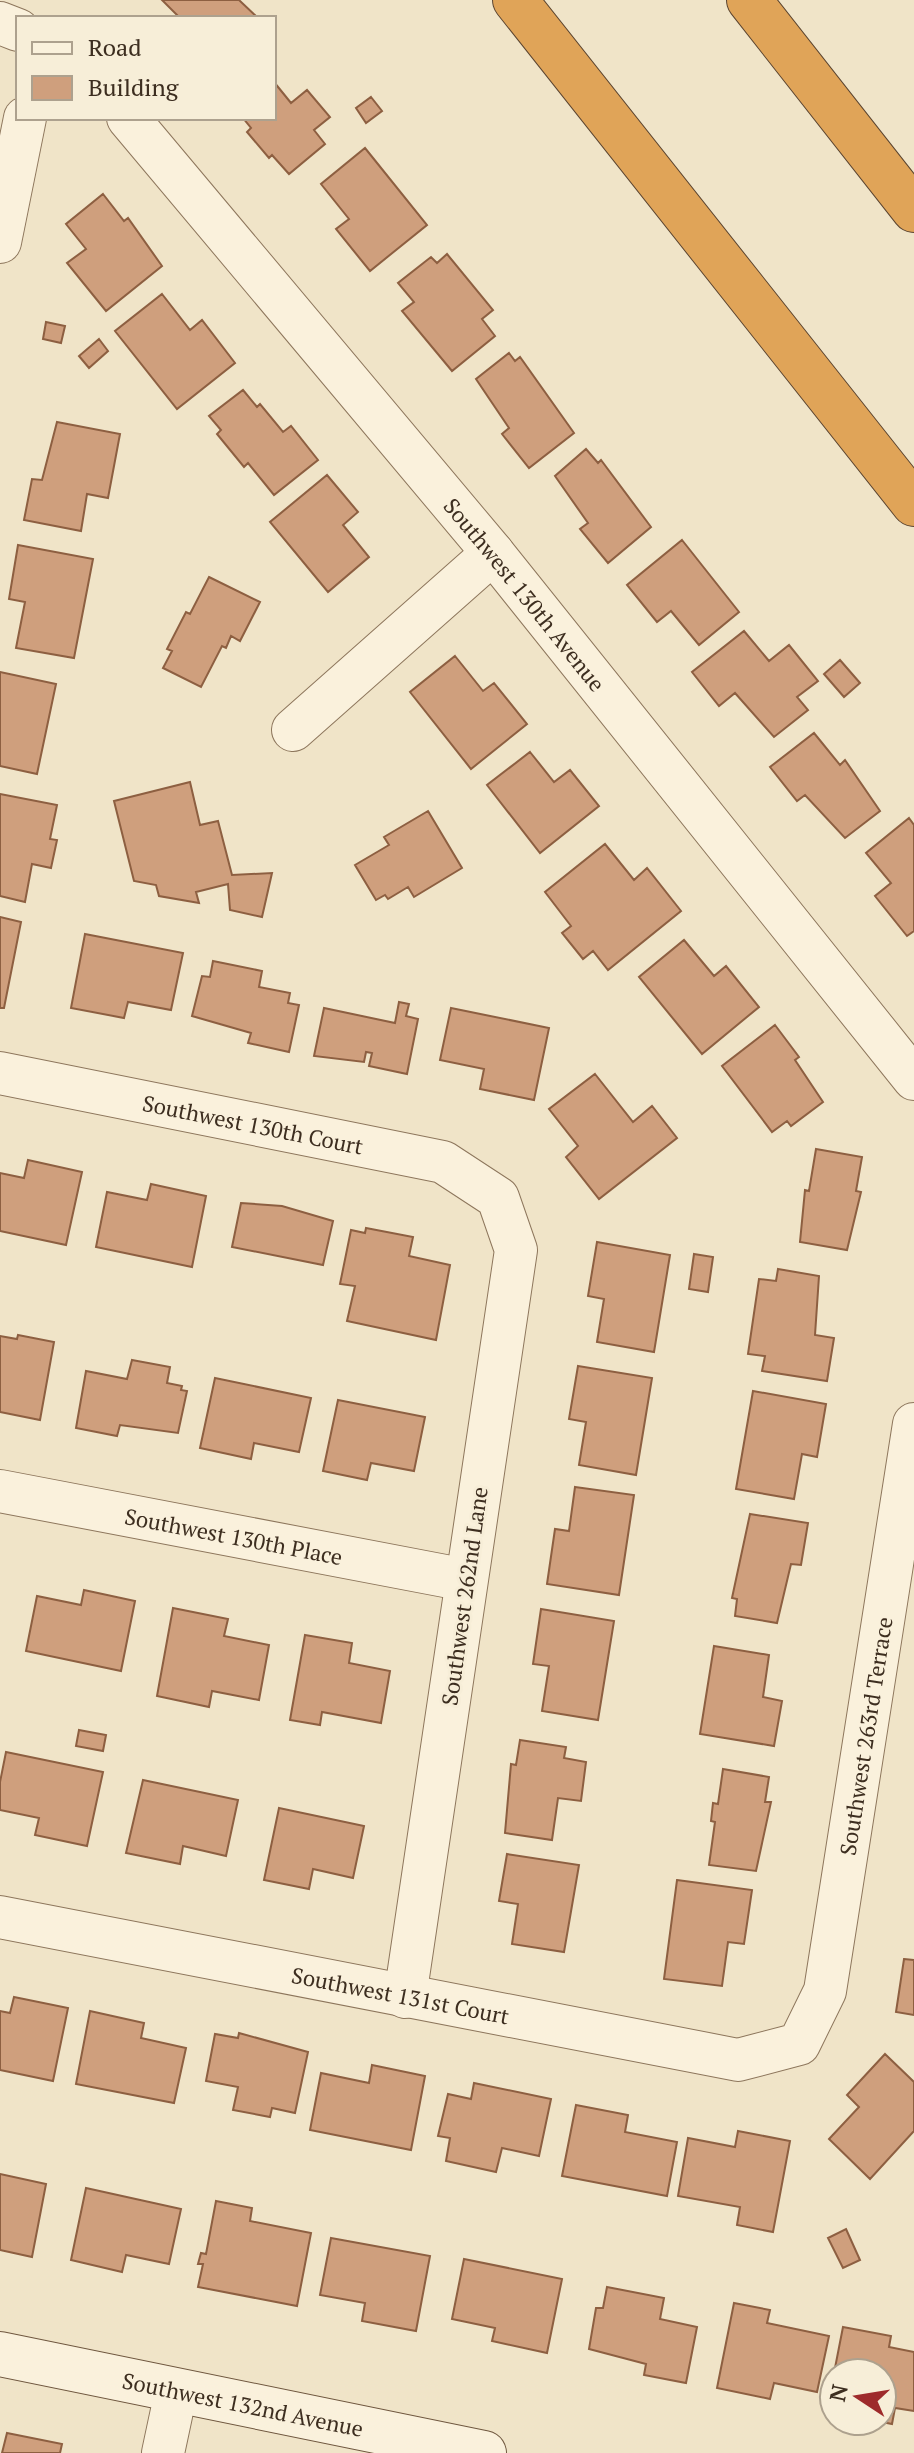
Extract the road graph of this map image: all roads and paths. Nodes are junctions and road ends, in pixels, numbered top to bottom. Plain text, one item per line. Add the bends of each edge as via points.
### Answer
1 (515, 0) edge
2 (749, 0) edge
3 (25, 120) edge
4 (130, 120) edge
5 (914, 210) edge
6 (0, 242) edge
7 (914, 504) edge
8 (493, 553) junction
9 (293, 730) dead end
10 (0, 1073) edge
11 (914, 1079) edge
12 (498, 1198) joint
13 (914, 1424) edge
14 (0, 1491) edge
15 (466, 1580) junction
16 (0, 1917) edge
17 (405, 1997) junction
18 (799, 2044) joint
19 (0, 2354) edge
20 (176, 2392) junction
21 (163, 2453) edge
22 (484, 2453) edge

1 - 7 highway
2 - 5 highway
3 - 6 street
4 - 8 street, Southwest 130th Avenue
8 - 9 street
8 - 11 street, Southwest 130th Avenue
10 - 12 street, Southwest 130th Court via 443,1162
12 - 15 street, Southwest 262nd Lane via 516,1250
13 - 18 street, Southwest 263rd Terrace via 825,1991
14 - 15 street, Southwest 130th Place
15 - 17 street, Southwest 262nd Lane
16 - 17 street, Southwest 131st Court
17 - 18 street, Southwest 131st Court via 738,2060
19 - 20 street, Southwest 132nd Avenue
20 - 21 street
20 - 22 street, Southwest 132nd Avenue

